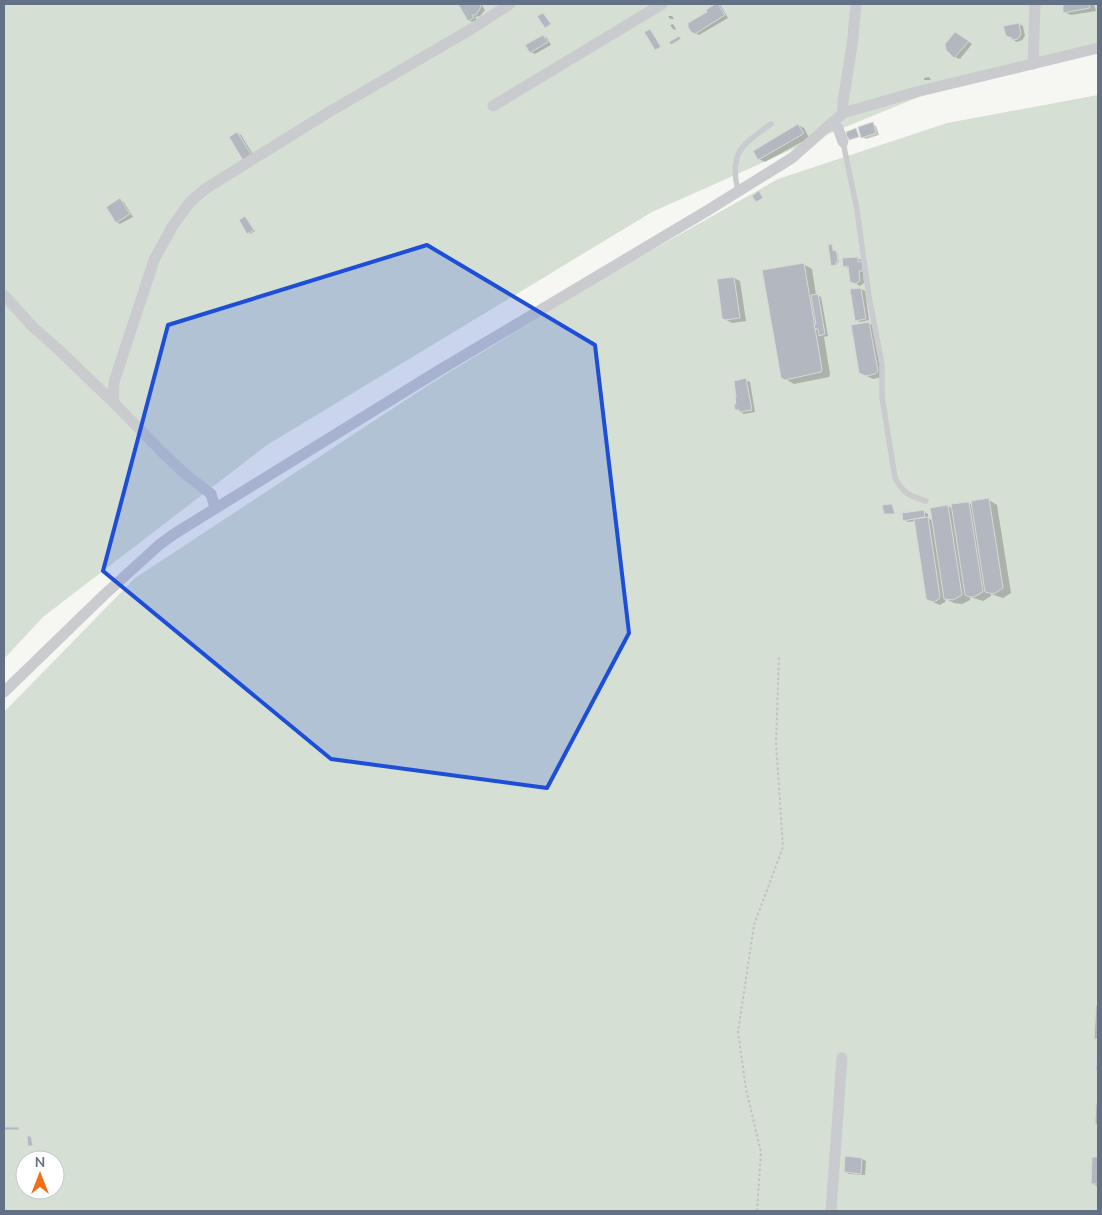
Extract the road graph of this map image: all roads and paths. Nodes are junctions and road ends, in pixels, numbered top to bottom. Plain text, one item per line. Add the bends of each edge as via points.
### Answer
1 (510, 4) edge
2 (662, 4) edge
3 (856, 4) edge
4 (1035, 4) edge
5 (1098, 48) edge
6 (1033, 64) junction
7 (493, 106) dead end
8 (844, 113) junction
9 (831, 123) junction
10 (771, 124) dead end
11 (844, 142) joint
12 (738, 191) junction
13 (4, 295) edge
14 (113, 402) junction
15 (926, 501) dead end
16 (215, 508) junction
17 (779, 655) dead end
18 (4, 692) edge
19 (842, 1058) dead end
20 (757, 1211) edge
21 (831, 1211) edge

1 - 14 street via 321,117 205,189 190,202 172,227 151,268 114,382
2 - 7 street
3 - 8 street
4 - 6 street
5 - 6 street
6 - 8 street
8 - 9 street
9 - 11 street via 838,128
9 - 12 street via 792,158
10 - 12 lane via 746,143 737,155 734,166
11 - 15 lane via 882,364 882,397 895,478 901,489
12 - 16 street
13 - 14 street via 32,327
14 - 16 street via 184,473 211,494
16 - 18 street via 159,545
17 - 20 path via 776,743 783,847 754,925 738,1032 760,1152
19 - 21 street

